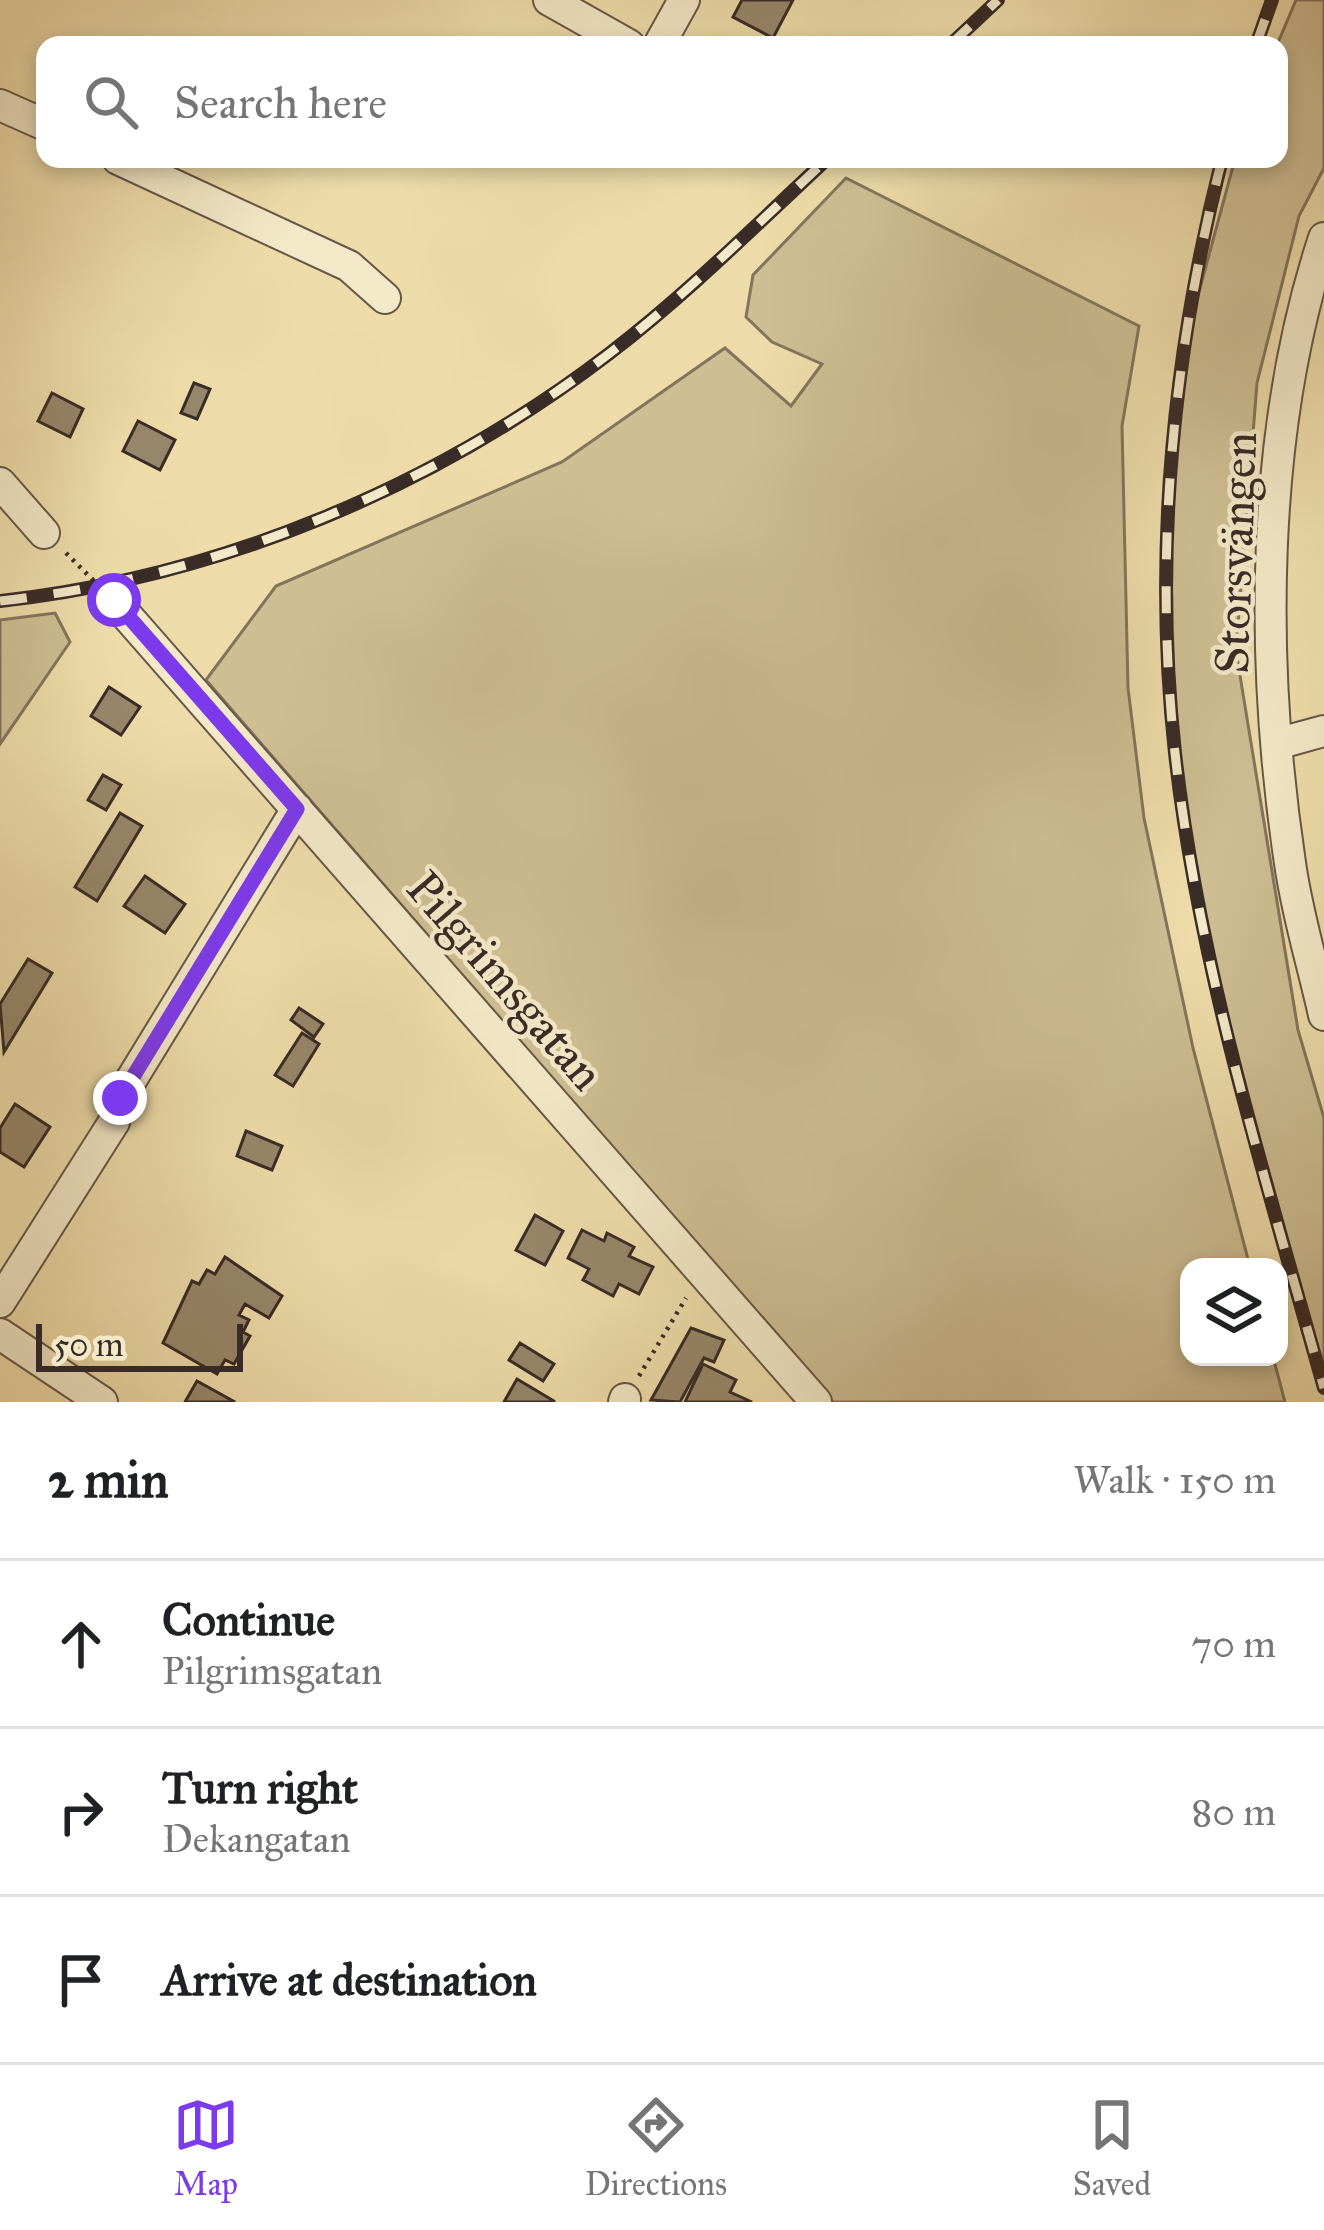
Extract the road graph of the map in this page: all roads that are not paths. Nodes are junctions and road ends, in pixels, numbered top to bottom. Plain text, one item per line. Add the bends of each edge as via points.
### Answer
1 (549, 0) edge
2 (684, 0) edge
3 (612, 36) edge
4 (664, 36) edge
5 (0, 105) edge
6 (36, 121) edge
7 (137, 168) edge
8 (1324, 238) edge
9 (385, 298) dead end
10 (0, 483) edge
11 (44, 533) road end
12 (128, 617) road end
13 (1324, 731) edge
14 (1280, 743) junction
15 (297, 809) junction
16 (1324, 1015) edge
17 (0, 1302) edge
18 (0, 1334) edge
19 (102, 1402) edge
20 (816, 1402) edge

1 - 3 street
2 - 4 street
5 - 6 street
7 - 9 street via 349,266
8 - 14 street, Storsvängen via 1287,391 1268,638
10 - 11 street
12 - 15 street, Pilgrimsgatan
13 - 14 street
14 - 16 street, Storsvängen via 1290,864
15 - 17 street
15 - 20 street, Pilgrimsgatan
18 - 19 street

